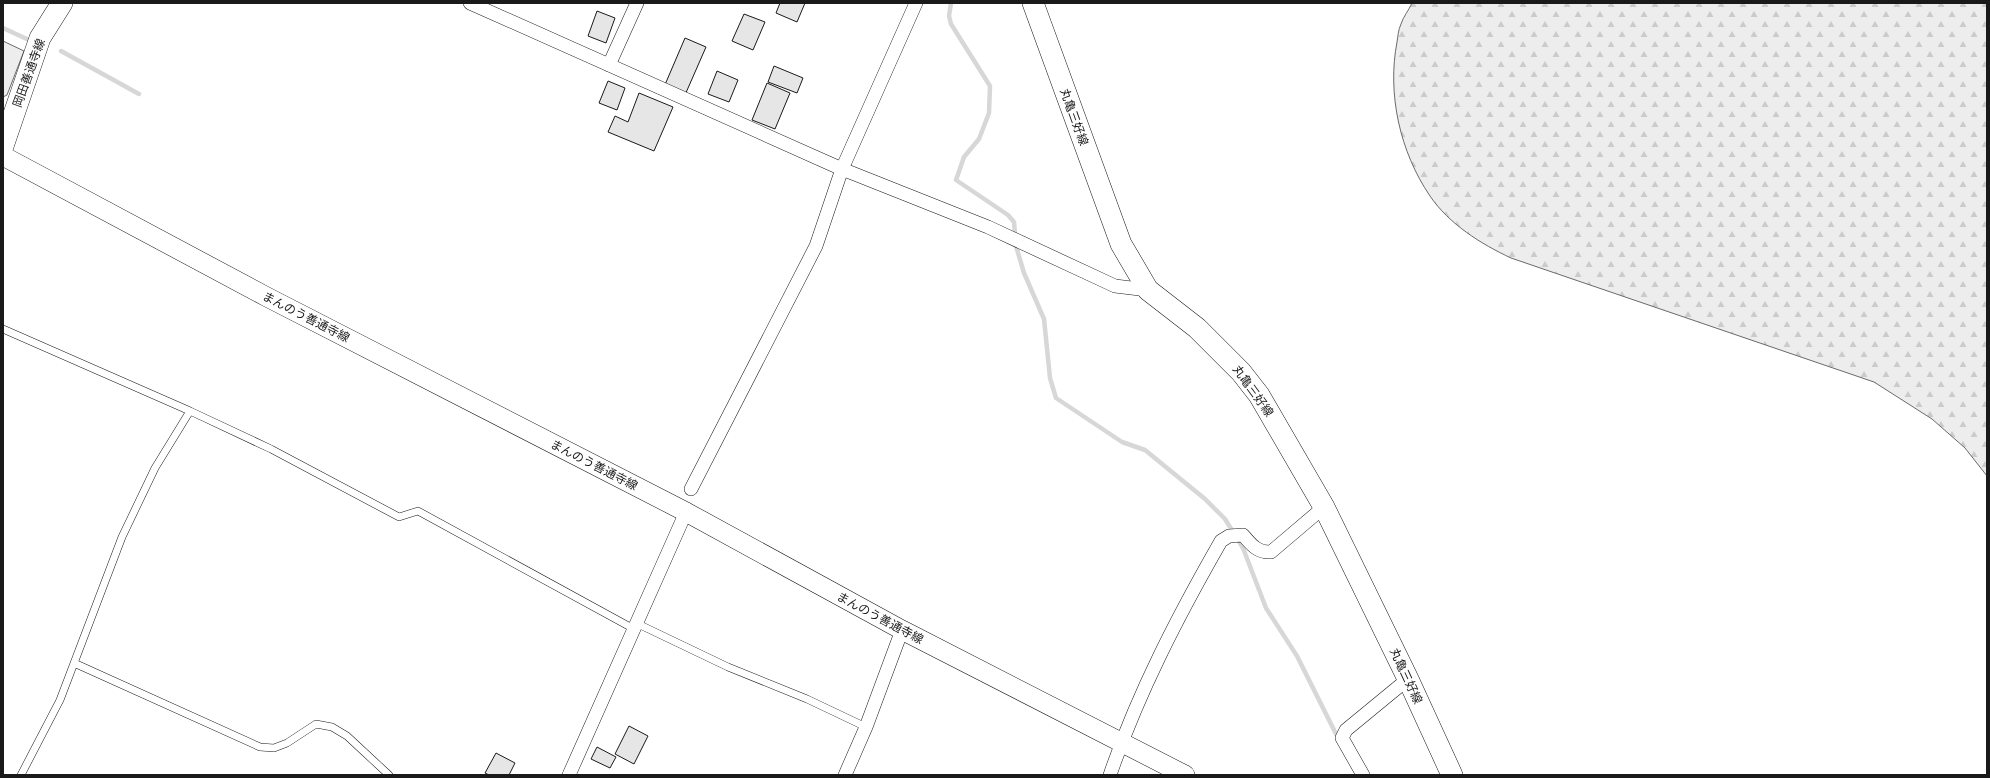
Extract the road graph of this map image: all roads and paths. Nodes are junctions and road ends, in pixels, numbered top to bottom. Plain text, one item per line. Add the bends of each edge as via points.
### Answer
1 (62, 3) edge
2 (470, 3) edge
3 (637, 3) edge
4 (916, 3) edge
5 (1033, 3) edge
6 (609, 65) junction
7 (3, 146) edge
8 (3, 156) edge
9 (842, 169) junction
10 (1148, 290) junction
11 (3, 329) edge
12 (190, 411) junction
13 (691, 490) dead end
14 (1324, 507) junction
15 (686, 512) junction
16 (635, 626) junction
17 (902, 630) junction
18 (74, 663) junction
19 (1408, 679) junction
20 (866, 727) junction
21 (1121, 743) junction
22 (21, 775) edge
23 (389, 775) edge
24 (569, 775) edge
25 (845, 775) edge
26 (1110, 775) edge
27 (1185, 775) edge
28 (1363, 775) edge
29 (1452, 775) edge

1 - 7 main road, 岡田善通寺線 via 40,38
2 - 6 street
3 - 6 street
4 - 9 street
5 - 10 main road, 丸亀三好線 via 1121,244
6 - 9 street
8 - 15 main road, まんのう善通寺線 via 267,297
9 - 10 street via 1006,235 1115,286
9 - 13 street via 816,246
10 - 14 main road, 丸亀三好線 via 1197,328 1241,372 1259,395
11 - 12 lane
12 - 16 lane via 271,450 399,518 418,511
12 - 18 lane via 155,468 122,537
14 - 19 main road, 丸亀三好線
14 - 21 street via 1270,552 1258,550 1243,535 1229,536 1221,541 1179,615
15 - 16 street
15 - 17 main road, まんのう善通寺線
16 - 20 lane via 807,699
16 - 24 street
17 - 20 street
17 - 21 main road, まんのう善通寺線
18 - 22 lane via 60,700
18 - 23 lane via 260,747 274,748 287,743 316,724 332,727 347,736
19 - 28 street via 1346,730 1342,738
19 - 29 main road, 丸亀三好線
20 - 25 street
21 - 26 street
21 - 27 main road, まんのう善通寺線

